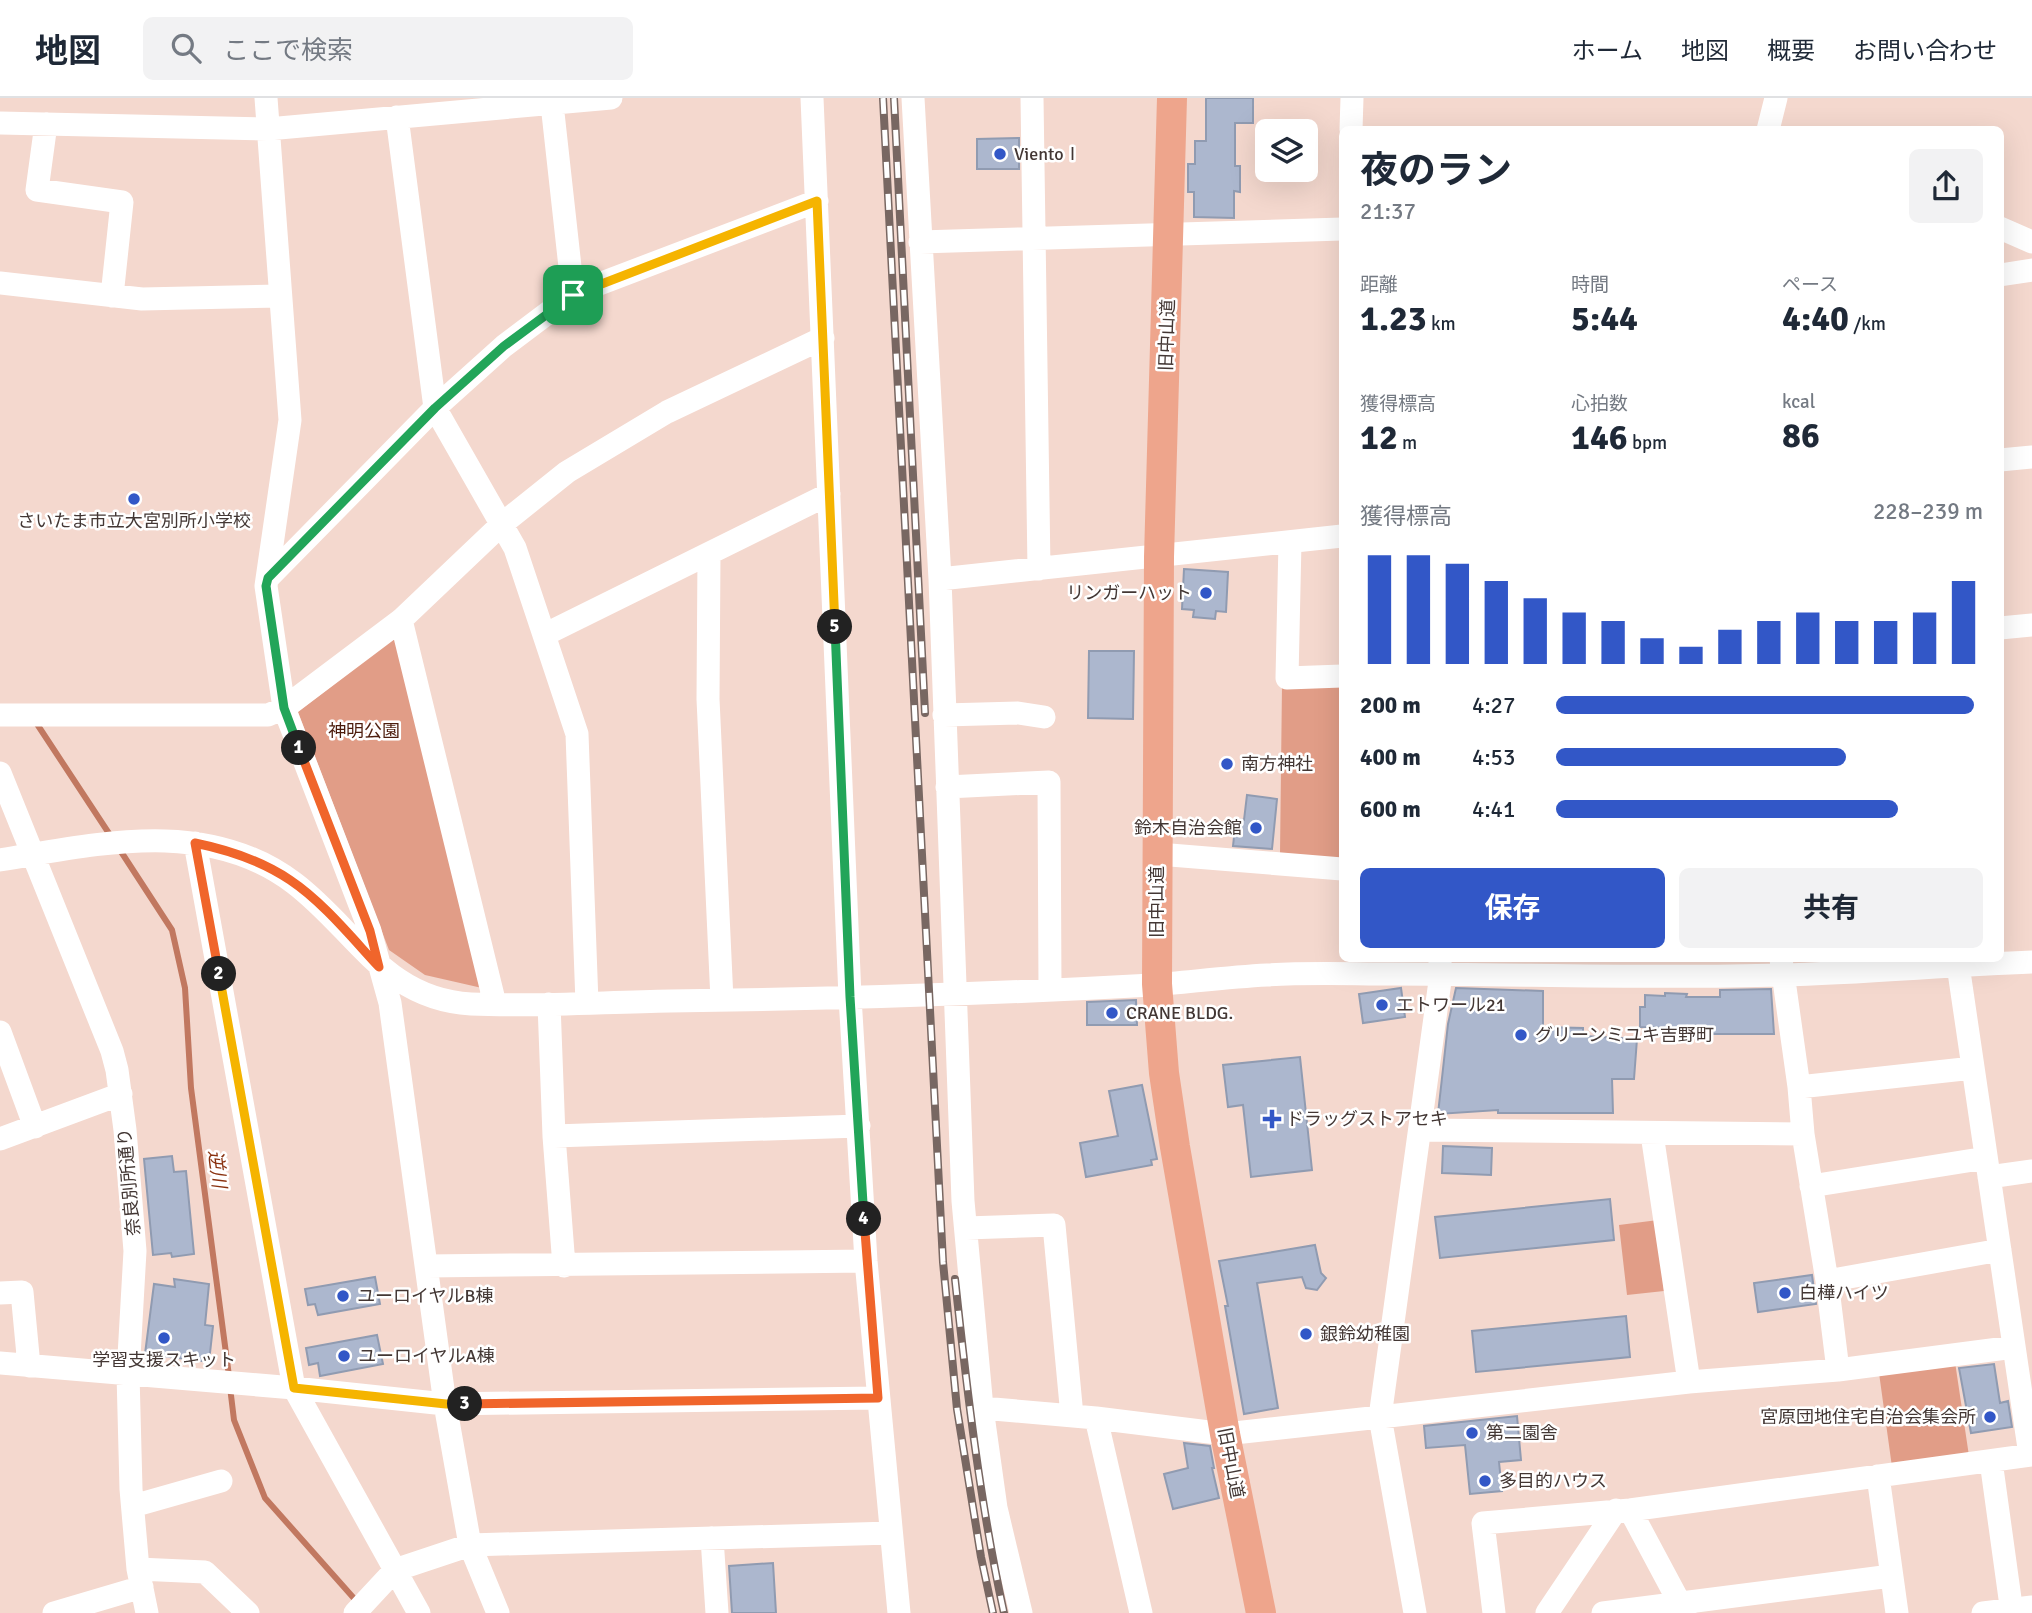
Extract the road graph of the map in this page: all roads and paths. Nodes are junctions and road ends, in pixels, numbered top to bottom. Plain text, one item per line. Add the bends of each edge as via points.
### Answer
1 (266, 98) edge
2 (611, 98) edge
3 (812, 98) edge
4 (913, 98) edge
5 (1032, 98) edge
6 (1172, 98) edge
7 (1352, 98) edge
8 (1776, 98) edge
9 (552, 104) junction
10 (397, 117) junction
11 (0, 122) edge
12 (46, 124) junction
13 (1351, 126) edge
14 (1769, 126) edge
15 (268, 129) junction
16 (817, 201) junction
17 (1339, 229) edge
18 (2004, 230) edge
19 (1170, 234) junction
20 (1035, 238) junction
21 (920, 242) junction
22 (2032, 242) edge
23 (2032, 270) edge
24 (2004, 274) edge
25 (0, 283) edge
26 (573, 295) junction
27 (112, 296) junction
28 (280, 296) junction
29 (823, 338) junction
30 (435, 408) junction
31 (2032, 457) edge
32 (2004, 460) edge
33 (830, 494) junction
34 (502, 524) junction
35 (1339, 536) edge
36 (1290, 542) junction
37 (709, 554) junction
38 (1159, 557) junction
39 (1039, 569) junction
40 (268, 578) junction
41 (940, 579) junction
42 (401, 620) junction
43 (2032, 625) edge
44 (2004, 628) edge
45 (544, 635) junction
46 (1339, 677) edge
47 (284, 708) junction
48 (0, 715) edge
49 (944, 715) junction
50 (1044, 717) dead end
51 (0, 773) edge
52 (947, 787) junction
53 (195, 843) junction
54 (34, 854) junction
55 (1158, 854) junction
56 (0, 860) edge
57 (1339, 869) edge
58 (2032, 962) edge
59 (1970, 963) edge
60 (379, 967) junction
61 (1440, 967) edge
62 (1613, 967) edge
63 (1781, 967) edge
64 (1157, 984) junction
65 (1050, 990) junction
66 (954, 995) junction
67 (850, 997) junction
68 (722, 1000) junction
69 (587, 1003) junction
70 (495, 1004) junction
71 (549, 1004) junction
72 (0, 1032) edge
73 (1973, 1068) junction
74 (1799, 1087) junction
75 (121, 1094) junction
76 (859, 1126) junction
77 (35, 1127) junction
78 (1420, 1130) junction
79 (1651, 1134) junction
80 (1803, 1134) junction
81 (554, 1136) junction
82 (0, 1139) edge
83 (1988, 1168) junction
84 (2032, 1171) edge
85 (1811, 1186) junction
86 (966, 1228) junction
87 (2000, 1250) junction
88 (866, 1261) junction
89 (426, 1266) junction
90 (564, 1266) junction
91 (1827, 1281) junction
92 (0, 1293) edge
93 (2021, 1311) edge
94 (2014, 1347) junction
95 (0, 1363) edge
96 (29, 1366) junction
97 (1838, 1370) junction
98 (128, 1374) junction
99 (1689, 1382) junction
100 (294, 1388) junction
101 (878, 1398) junction
102 (446, 1404) junction
103 (982, 1408) junction
104 (1072, 1416) junction
105 (1380, 1417) junction
106 (1096, 1418) junction
107 (1225, 1434) junction
108 (2031, 1455) edge
109 (1991, 1461) junction
110 (1878, 1476) junction
111 (221, 1481) dead end
112 (133, 1506) junction
113 (1623, 1510) junction
114 (891, 1533) junction
115 (712, 1538) junction
116 (470, 1545) junction
117 (395, 1570) junction
118 (1892, 1576) junction
119 (140, 1578) junction
120 (361, 1606) edge
121 (1682, 1608) edge
122 (2019, 1610) edge
123 (54, 1613) edge
124 (147, 1613) edge
125 (248, 1613) edge
126 (419, 1613) edge
127 (498, 1613) edge
128 (717, 1613) edge
129 (899, 1613) edge
130 (1021, 1613) edge
131 (1141, 1613) edge
132 (1261, 1613) edge
133 (1415, 1613) edge
134 (1494, 1613) edge
135 (1547, 1613) edge
136 (1603, 1613) edge
137 (1897, 1613) edge
138 (1983, 1613) edge

1 - 15 street
2 - 9 street
3 - 16 street
4 - 21 street
5 - 20 street
6 - 19 main road, 旧中山道
7 - 13 street
8 - 14 street
9 - 10 street
9 - 26 street
10 - 15 street
10 - 30 street
11 - 12 street
12 - 15 street
12 - 27 street via 37,190 122,202
15 - 28 street
16 - 26 street
16 - 29 street
17 - 19 street
18 - 22 street
19 - 20 street
19 - 38 main road, 旧中山道
20 - 21 street
20 - 39 street
21 - 41 street
23 - 24 street
25 - 27 street
26 - 30 street via 504,346
27 - 28 street
28 - 40 street via 290,420
29 - 33 street
29 - 34 street via 667,412 567,472
30 - 34 street
30 - 40 street
31 - 32 street
33 - 37 street
33 - 67 street
34 - 42 street
34 - 45 street via 515,548
35 - 36 street
36 - 38 street
36 - 46 street via 1287,678
37 - 45 street
37 - 68 street via 708,699
38 - 39 street
38 - 55 main road, 旧中山道
39 - 41 street
40 - 47 street
41 - 49 street
42 - 47 street
42 - 70 street
43 - 44 street
45 - 69 street via 577,734
47 - 48 street via 268,715
47 - 60 street via 370,931
49 - 50 street
49 - 52 street
51 - 54 street, 奈良別所通り
52 - 65 street via 1049,782
52 - 66 street
53 - 54 street via 129,841
53 - 60 street via 227,850 291,880
53 - 100 street
54 - 56 street
54 - 75 street, 奈良別所通り via 112,1051
55 - 57 street
55 - 64 main road, 旧中山道
58 - 59 street
59 - 63 street
59 - 73 street
60 - 70 street via 396,980 442,999
60 - 89 street via 390,1003
61 - 62 street
61 - 64 street
61 - 78 street
62 - 63 street
63 - 74 street
64 - 65 street
64 - 107 main road, 旧中山道 via 1175,1147
65 - 66 street
66 - 67 street
66 - 86 street
67 - 68 street
67 - 76 street
68 - 69 street
69 - 71 street
70 - 71 street
71 - 81 street
72 - 77 street
73 - 74 street
73 - 83 street
74 - 80 street
75 - 77 street
75 - 98 street, 奈良別所通り via 135,1251
76 - 81 street
76 - 88 street
77 - 82 street
78 - 79 street
78 - 105 street
79 - 80 street
79 - 99 street
80 - 85 street
81 - 90 street
83 - 84 street
83 - 85 street
83 - 87 street
85 - 91 street
86 - 103 street
86 - 104 street via 1054,1225
87 - 91 street
87 - 93 street
88 - 90 street
88 - 101 street
89 - 90 street
89 - 102 street
91 - 97 street
92 - 96 street via 22,1292
93 - 94 street
94 - 97 street
94 - 108 street
95 - 96 street
96 - 98 street
97 - 99 street
98 - 100 street
98 - 112 street, 奈良別所通り
99 - 105 street
100 - 102 street
100 - 117 street
101 - 102 street
101 - 114 street
102 - 116 street
103 - 104 street
103 - 130 street via 996,1508
104 - 106 street
105 - 107 street
105 - 133 street
106 - 107 street
106 - 131 street
107 - 132 main road, 旧中山道
108 - 109 street
109 - 110 street
109 - 122 street
110 - 113 street
110 - 118 street
111 - 112 street
112 - 119 street, 奈良別所通り
113 - 121 street
113 - 134 street via 1483,1523
113 - 135 street
114 - 115 street
114 - 129 street
115 - 116 street
115 - 128 street
116 - 117 street
116 - 127 street
117 - 120 street
117 - 126 street
118 - 121 street
118 - 137 street
119 - 123 street
119 - 124 street, 奈良別所通り
119 - 125 street via 205,1572
121 - 136 street
122 - 138 street

